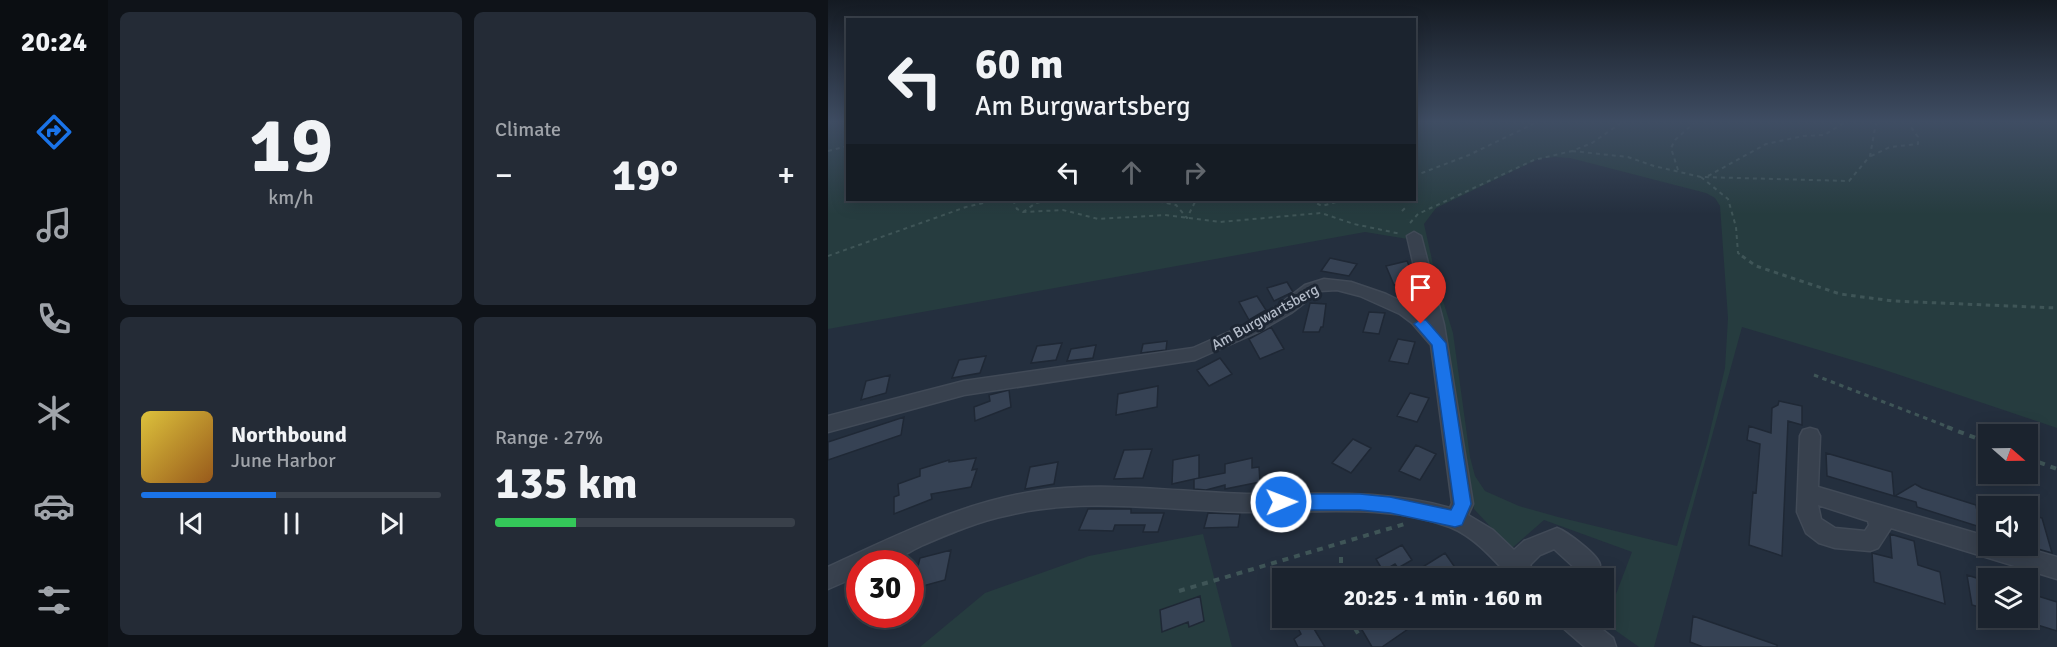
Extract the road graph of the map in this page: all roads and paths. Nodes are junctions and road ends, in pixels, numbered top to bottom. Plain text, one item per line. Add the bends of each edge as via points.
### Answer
1 (1473, 153) edge
2 (1563, 153) edge
3 (1592, 153) edge
4 (1673, 153) edge
5 (1749, 153) edge
6 (1876, 153) edge
7 (1870, 156) joint
8 (1678, 170) junction
9 (1416, 175) edge
10 (1707, 176) junction
11 (1701, 177) junction
12 (992, 201) edge
13 (1013, 201) edge
14 (1044, 201) edge
15 (1156, 201) edge
16 (1196, 201) edge
17 (1312, 201) edge
18 (1340, 201) edge
19 (1322, 206) junction
20 (1023, 212) junction
21 (1321, 213) junction
22 (1187, 218) junction
23 (1412, 230) junction
24 (828, 256) edge
25 (2057, 308) edge
26 (1439, 343) junction
27 (1814, 375) dead end
28 (828, 424) edge
29 (1810, 436) dead end
30 (1978, 439) edge
31 (2038, 462) edge
32 (2057, 469) edge
33 (1808, 493) junction
34 (1425, 512) junction
35 (1878, 514) junction
36 (1455, 519) junction
37 (1341, 557) dead end
38 (1590, 565) edge
39 (1341, 568) edge
40 (1517, 568) edge
41 (1523, 568) edge
42 (2057, 568) edge
43 (828, 578) edge
44 (1179, 591) dead end
45 (1355, 628) edge
46 (1581, 628) edge
47 (1360, 637) dead end
48 (1604, 647) edge

1 - 9 path
2 - 23 path via 1534,160 1418,214
3 - 8 path via 1628,157
4 - 8 path
5 - 10 path
6 - 7 path
7 - 10 path via 1849,181
8 - 11 path
10 - 11 path
11 - 25 path via 1728,199 1738,253 1756,266 1851,295 1893,301
12 - 24 path
13 - 20 path
14 - 20 path
15 - 22 path via 1176,205
16 - 22 path
17 - 19 path
18 - 19 path
19 - 21 path
20 - 22 path via 1063,210 1098,219 1166,215
21 - 22 path via 1220,222
21 - 23 path via 1354,224
23 - 26 street
26 - 28 street, Am Burgwartsberg via 1414,316 1389,302 1326,284 1315,286 1284,309 1222,344 1195,354 963,388
26 - 36 street via 1463,504
27 - 30 path
29 - 33 street
31 - 32 path
33 - 35 street
33 - 35 street via 1809,517 1822,533 1844,541 1870,542 1880,528
34 - 36 street
34 - 43 street via 1360,502 1247,503 1082,495 1011,505 957,520
34 - 44 path via 1423,519
35 - 42 street
36 - 40 street via 1477,530
37 - 39 path
38 - 41 street via 1557,538 1532,548
45 - 47 path
46 - 48 street

